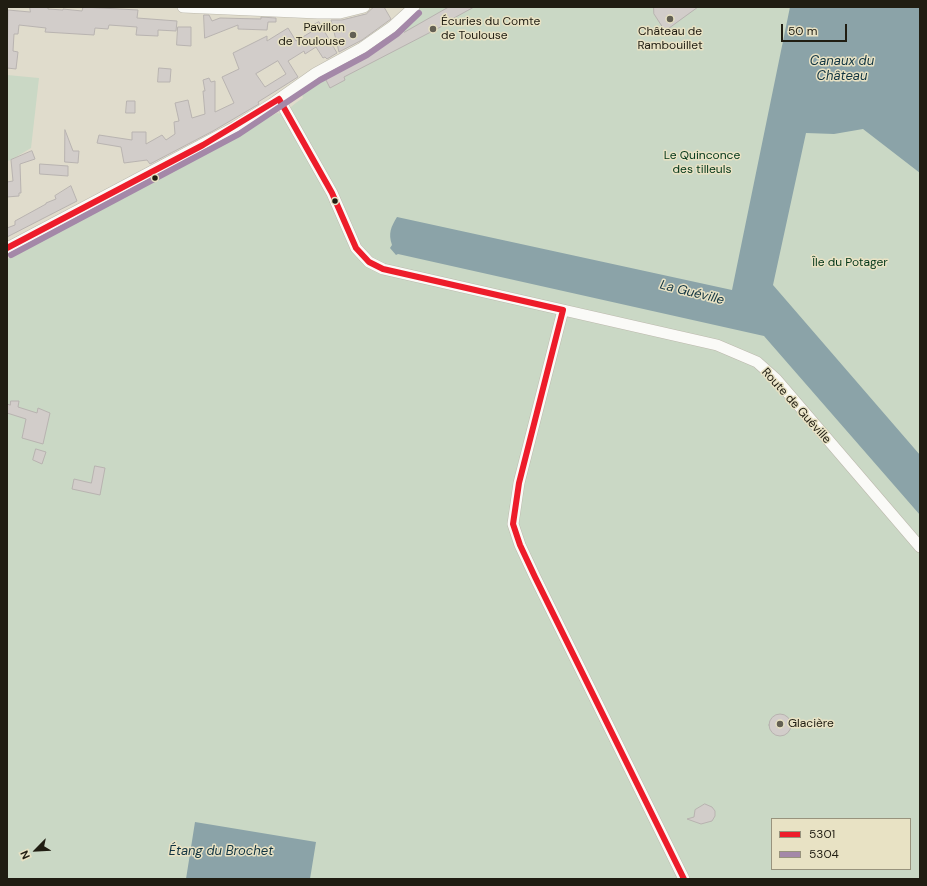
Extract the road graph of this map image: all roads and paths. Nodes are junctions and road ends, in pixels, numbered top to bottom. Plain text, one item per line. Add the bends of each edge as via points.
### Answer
1 (183, 7) edge
2 (364, 7) edge
3 (414, 7) edge
4 (279, 99) junction
5 (7, 248) edge
6 (563, 310) junction
7 (920, 547) edge
8 (684, 879) edge

1 - 2 street via 340,13
3 - 4 street via 392,27 362,48
4 - 5 street via 203,145
4 - 6 street, Route de Guéville via 332,193 356,248 369,262 382,269
6 - 7 street, Route de Guéville via 717,345 757,362 776,379
6 - 8 street via 519,483 513,524 535,577

